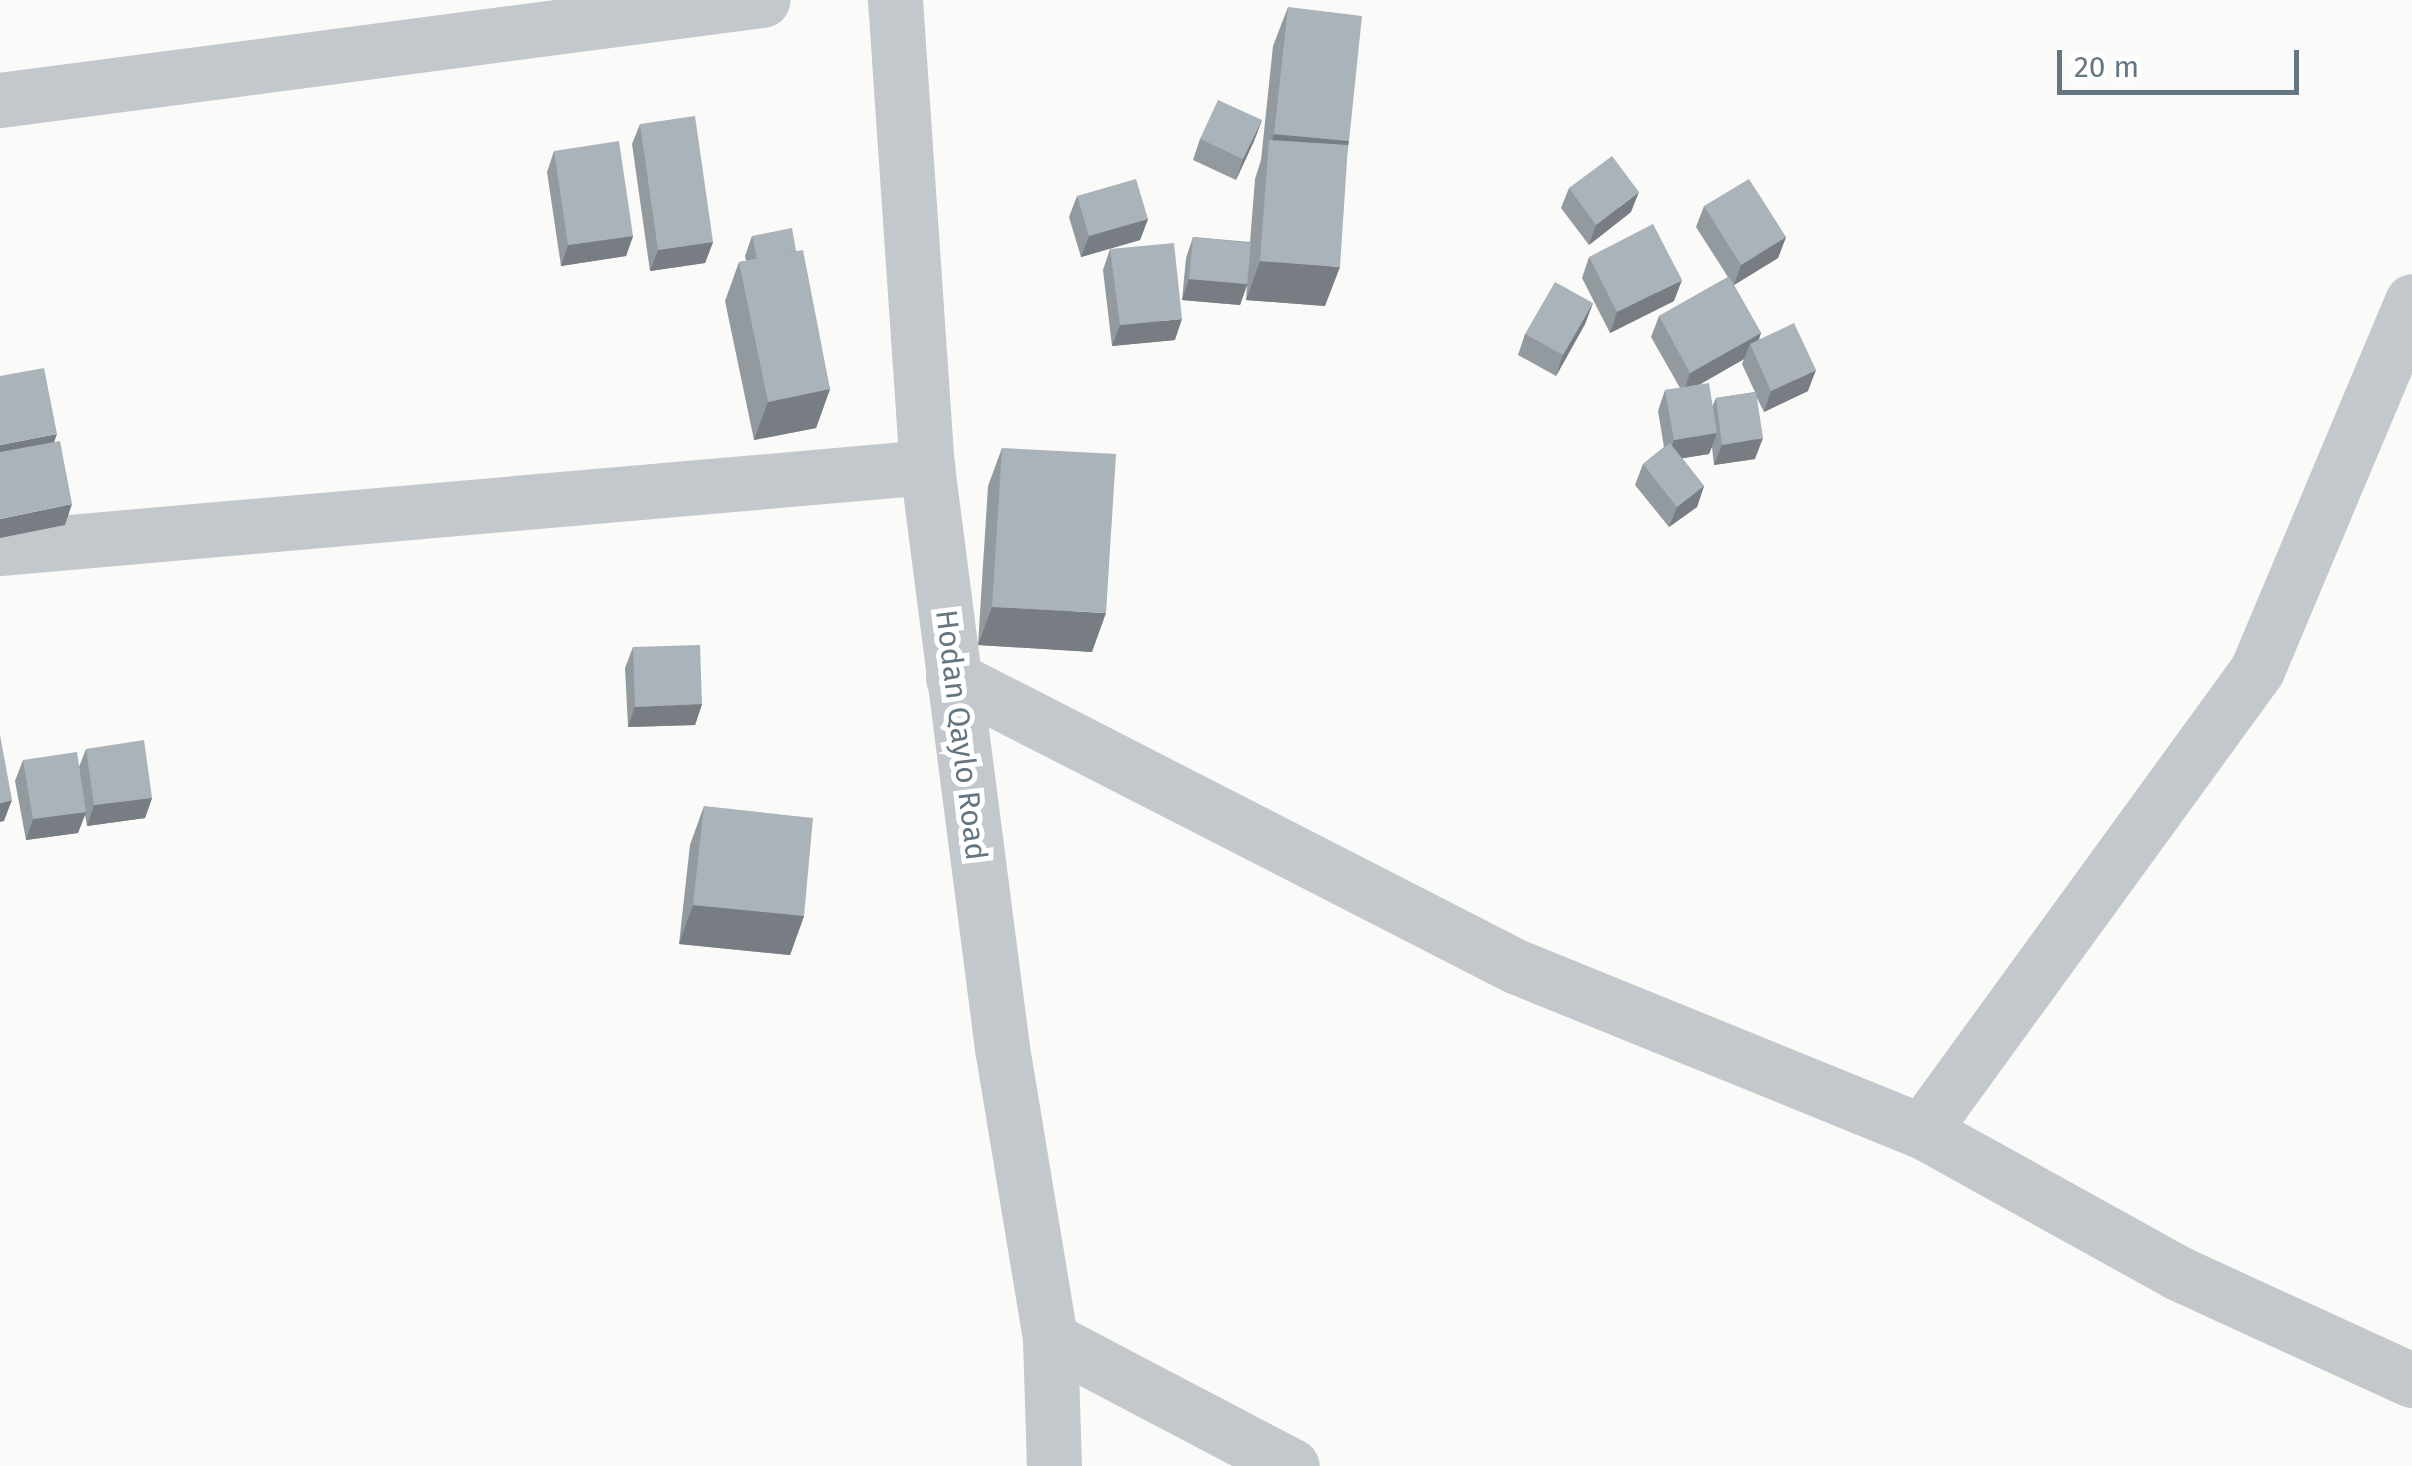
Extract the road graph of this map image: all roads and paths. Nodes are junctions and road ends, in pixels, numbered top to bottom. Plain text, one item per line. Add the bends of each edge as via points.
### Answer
1 (762, 0) edge
2 (895, 0) edge
3 (0, 100) edge
4 (2412, 302) edge
5 (927, 467) junction
6 (0, 548) edge
7 (953, 678) junction
8 (1922, 1131) junction
9 (1050, 1339) junction
10 (2412, 1380) edge
11 (1054, 1466) edge
12 (1292, 1466) edge

1 - 3 street
2 - 5 street, Hodan Qaylo Road
4 - 8 street via 2257,670
5 - 6 street
5 - 7 street, Hodan Qaylo Road
7 - 8 street via 1515,966
7 - 9 street, Hodan Qaylo Road via 1002,1048
8 - 10 street via 2178,1273
9 - 11 street, Hodan Qaylo Road
9 - 12 street

